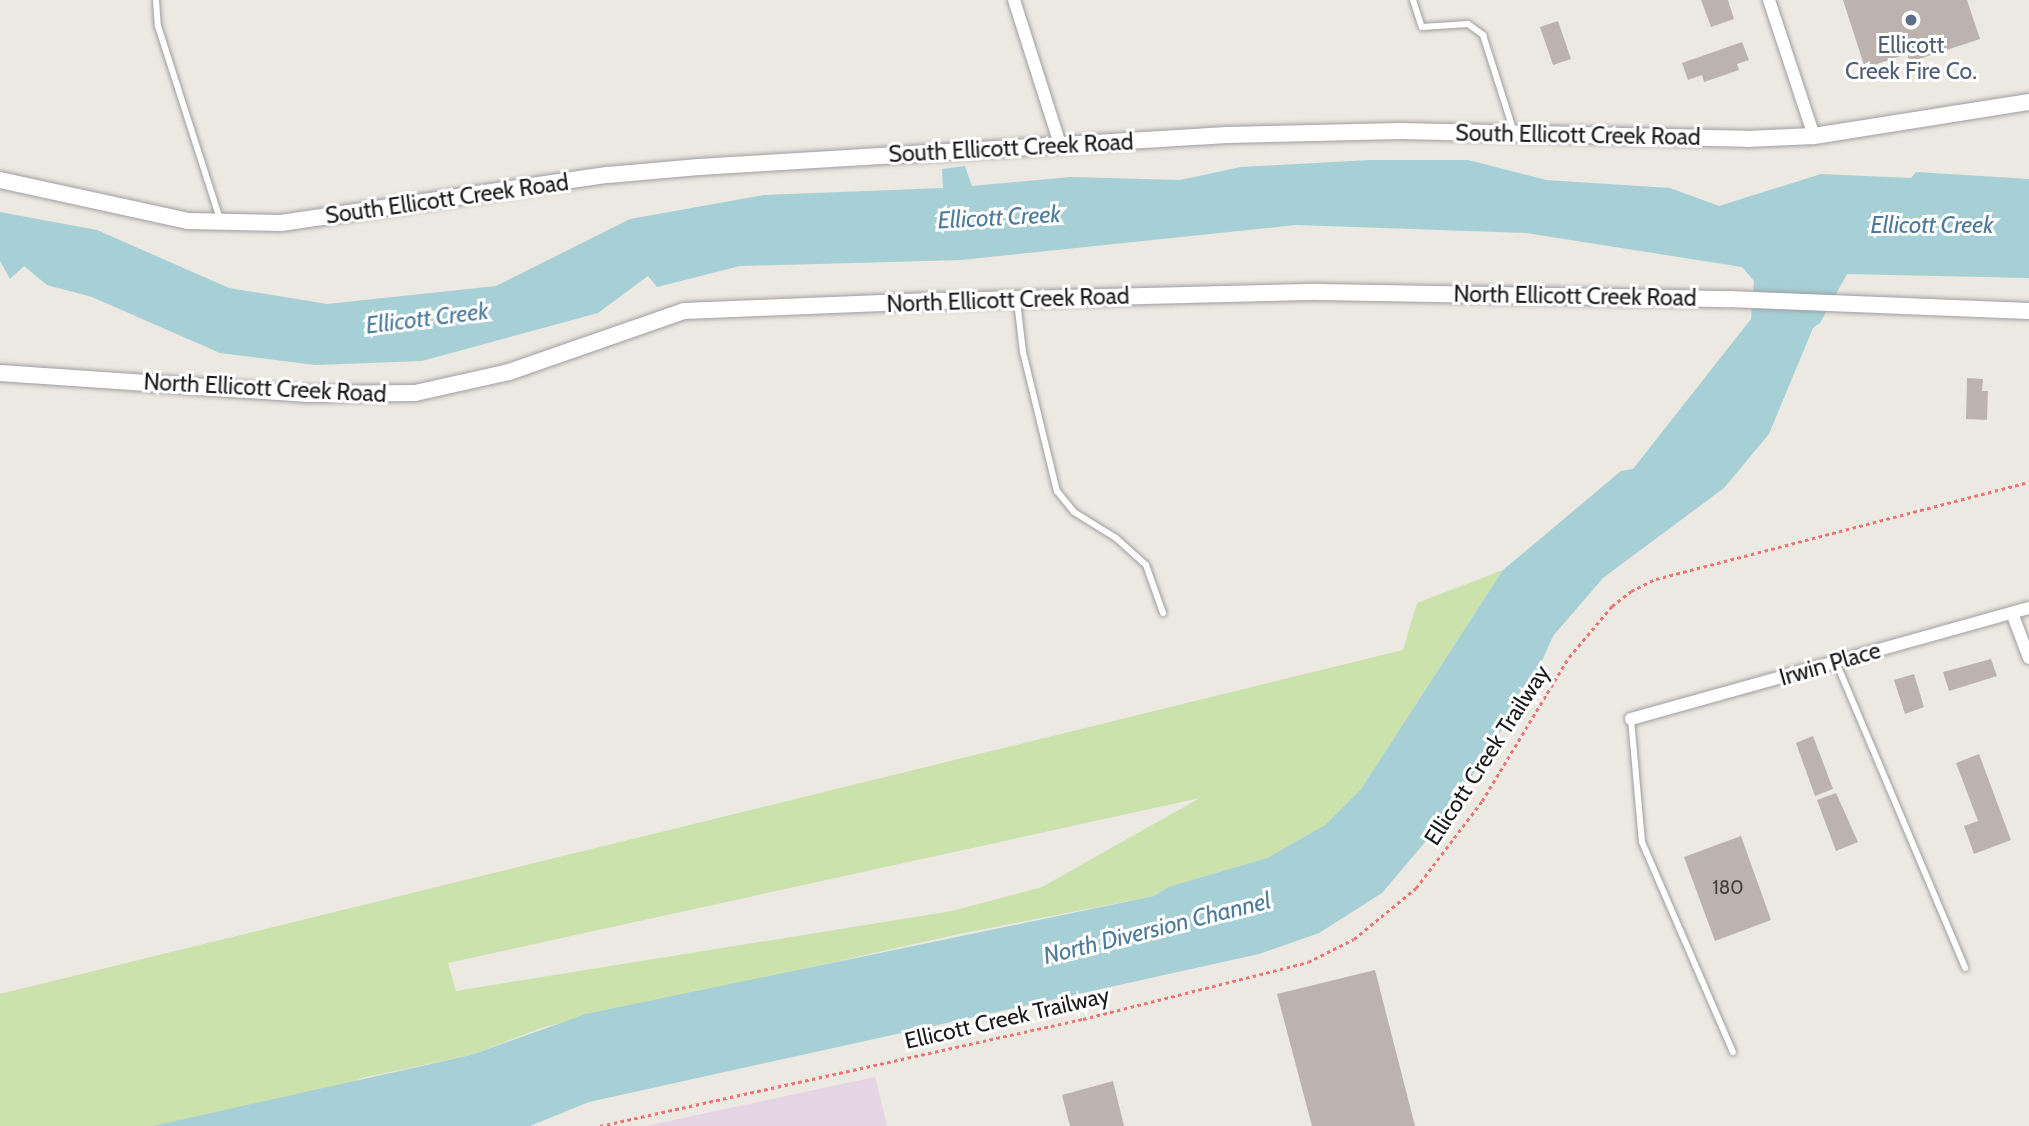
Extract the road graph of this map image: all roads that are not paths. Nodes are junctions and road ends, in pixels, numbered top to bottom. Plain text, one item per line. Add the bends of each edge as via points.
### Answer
1 (156, 0) edge
2 (1014, 0) edge
3 (1413, 0) edge
4 (1769, 0) edge
5 (2029, 102) edge
6 (1514, 134) junction
7 (1814, 136) junction
8 (1060, 144) junction
9 (0, 180) edge
10 (222, 224) junction
11 (1016, 299) junction
12 (2029, 312) edge
13 (0, 373) edge
14 (2029, 608) edge
15 (1163, 613) dead end
16 (2012, 613) junction
17 (2029, 658) edge
18 (1836, 662) junction
19 (1631, 719) joint
20 (1965, 968) dead end
21 (1733, 1052) dead end

1 - 10 lane via 158,26
2 - 8 street
3 - 6 lane via 1422,27 1468,24 1483,35
4 - 7 street
5 - 7 street, South Ellicott Creek Road
6 - 7 street, South Ellicott Creek Road
6 - 8 street, South Ellicott Creek Road via 1360,132
8 - 10 street, South Ellicott Creek Road via 660,170 281,223
9 - 10 street, South Ellicott Creek Road via 147,214
11 - 12 street, North Ellicott Creek Road via 1318,292 1729,299
11 - 13 street, North Ellicott Creek Road via 684,311 509,372 415,393 379,395
11 - 15 lane via 1023,352 1057,491 1074,512 1116,538 1146,565
14 - 16 street, Irwin Place
16 - 17 street
16 - 18 street, Irwin Place
18 - 19 street, Irwin Place
18 - 20 lane
19 - 21 lane via 1642,842

